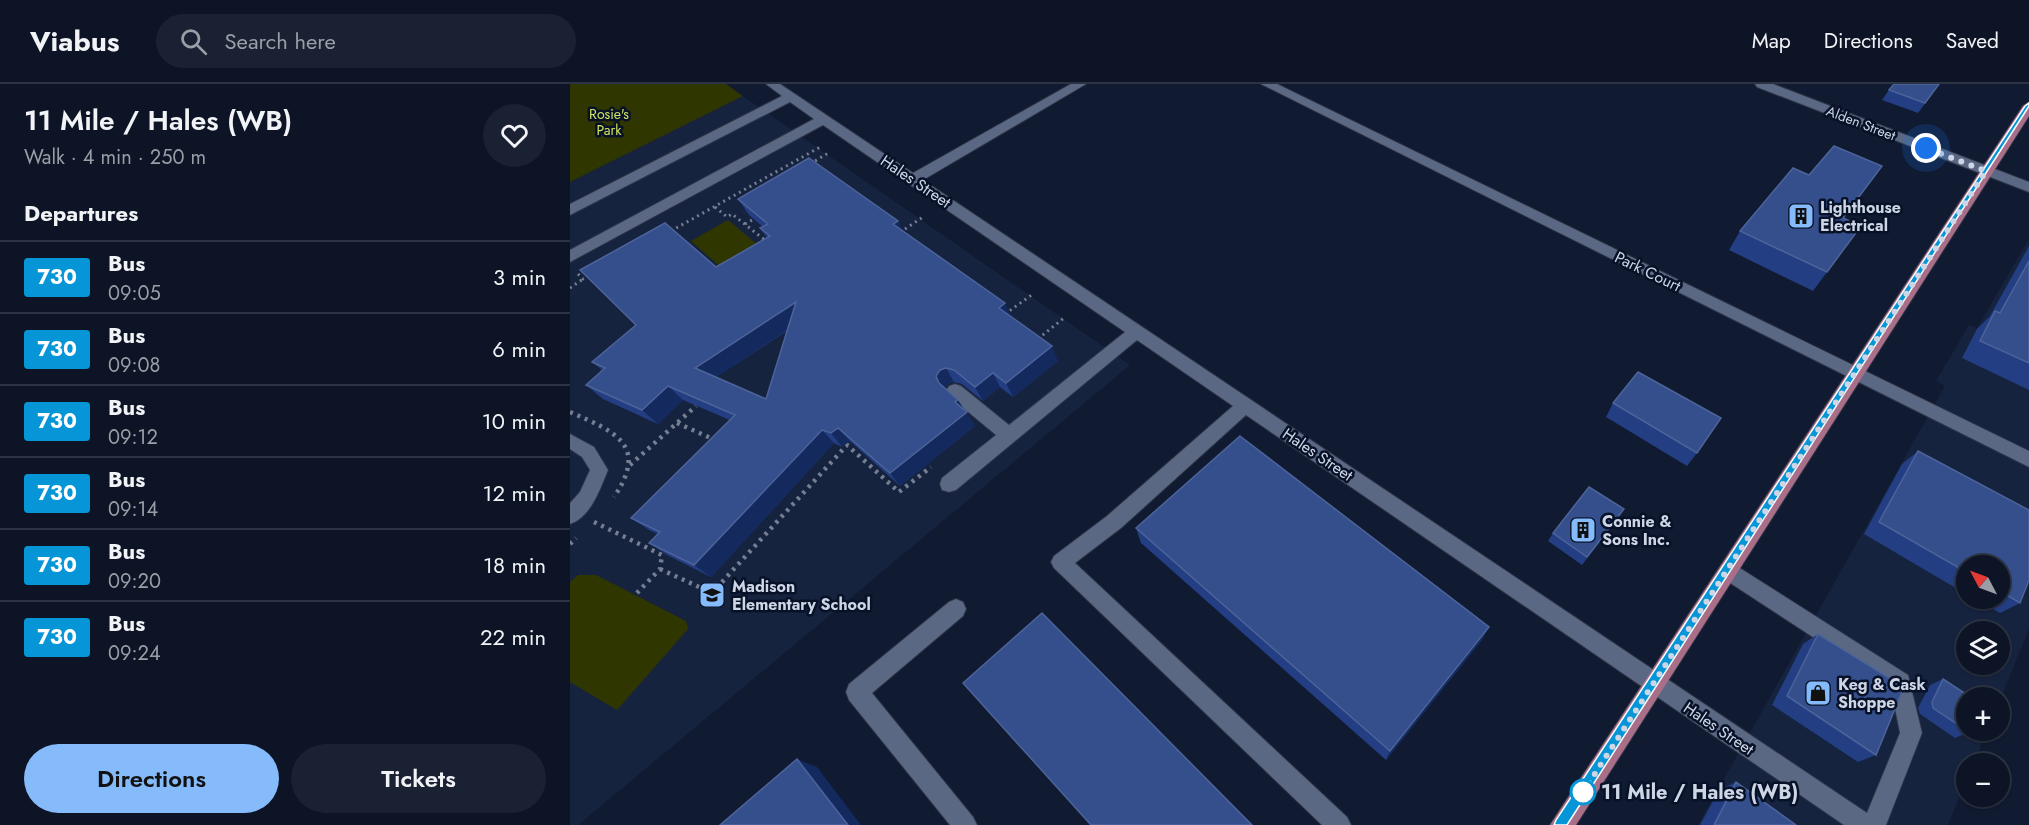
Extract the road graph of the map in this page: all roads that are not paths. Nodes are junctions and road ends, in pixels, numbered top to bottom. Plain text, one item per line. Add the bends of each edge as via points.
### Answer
1 (772, 84) edge
2 (1080, 84) edge
3 (1267, 84) edge
4 (1761, 84) edge
5 (790, 97) junction
6 (2029, 106) edge
7 (824, 119) junction
8 (1986, 171) junction
9 (914, 179) junction
10 (2029, 187) edge
11 (570, 210) edge
12 (570, 257) edge
13 (1137, 331) junction
14 (1856, 373) junction
15 (955, 391) edge
16 (1246, 405) junction
17 (1009, 435) junction
18 (570, 441) edge
19 (2029, 459) edge
20 (949, 484) dead end
21 (579, 518) edge
22 (1728, 572) junction
23 (956, 609) dead end
24 (1654, 685) junction
25 (965, 825) edge
26 (1339, 825) edge
27 (1562, 825) edge
28 (1864, 825) edge
29 (1874, 825) edge

1 - 5 street, Hales Street
2 - 9 street
3 - 14 street, Park Court
4 - 8 street, Alden Street
5 - 7 street, Hales Street
5 - 11 street
6 - 8 main road
7 - 9 street, Hales Street
7 - 12 street
8 - 10 street, Alden Street
8 - 14 main road
9 - 13 street, Hales Street
13 - 16 street, Hales Street
13 - 17 street
14 - 19 street, Park Court
14 - 22 main road
15 - 17 street
16 - 24 street, Hales Street
16 - 26 street via 1114,522 1061,562
17 - 20 street
18 - 21 street via 595,459 599,470
22 - 24 main road
22 - 29 street via 1900,682 1911,734
23 - 25 street via 856,693
24 - 27 main road
24 - 28 street, Hales Street

